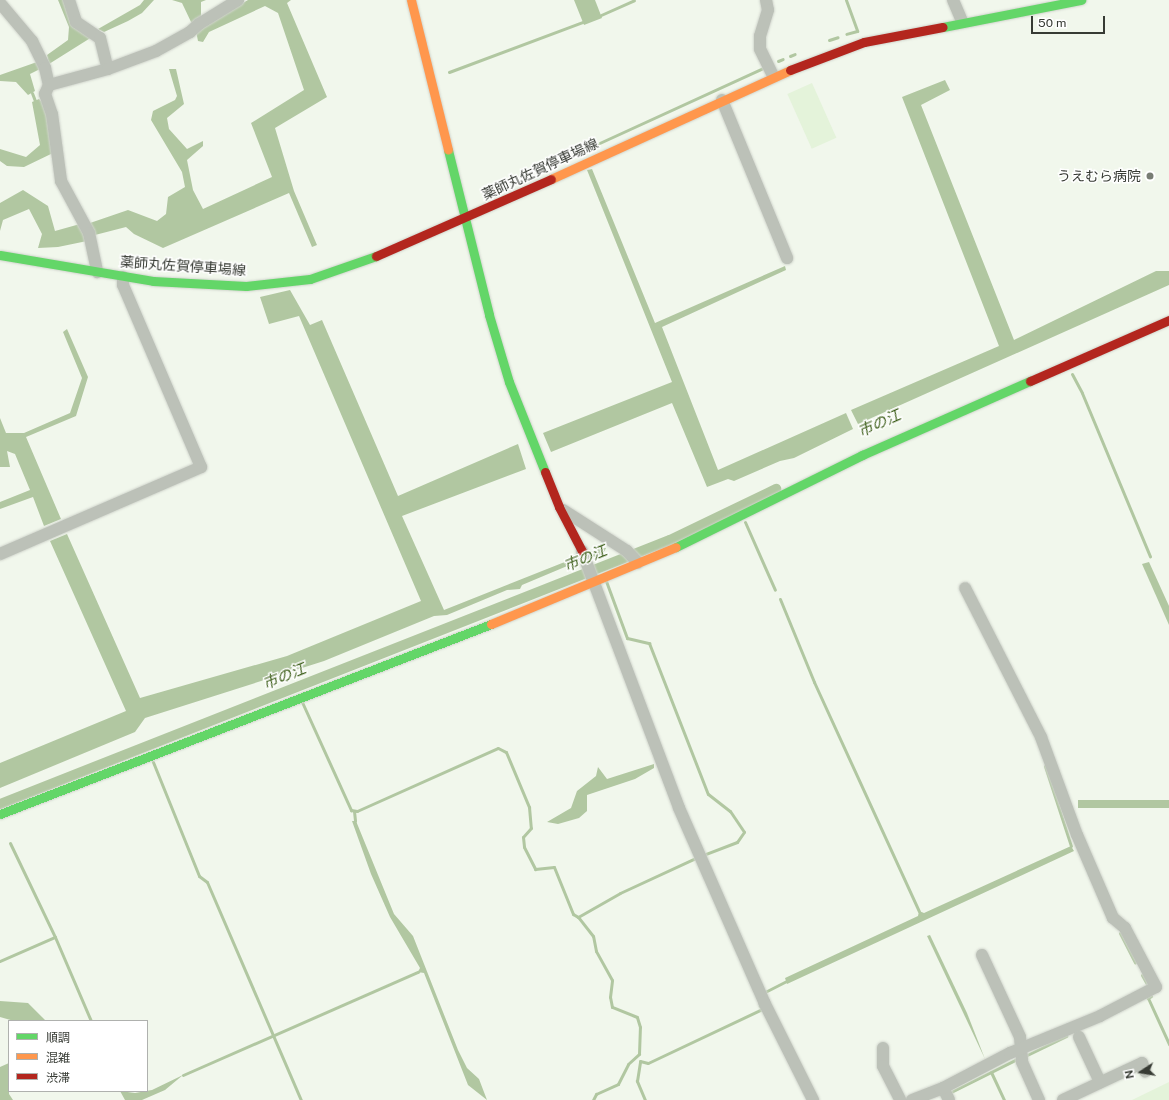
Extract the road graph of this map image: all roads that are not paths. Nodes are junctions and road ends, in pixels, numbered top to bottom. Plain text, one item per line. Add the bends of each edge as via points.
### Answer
1 (69, 0) edge
2 (238, 0) edge
3 (411, 0) edge
4 (766, 0) edge
5 (953, 0) edge
6 (1081, 0) edge
7 (0, 3) edge
8 (962, 21) junction
9 (108, 69) junction
10 (773, 76) junction
11 (49, 85) junction
12 (722, 100) junction
13 (465, 219) junction
14 (0, 255) edge
15 (787, 258) dead end
16 (97, 272) junction
17 (123, 277) junction
18 (1169, 320) edge
19 (559, 507) junction
20 (0, 554) edge
21 (586, 559) joint
22 (638, 563) junction
23 (601, 578) junction
24 (965, 588) dead end
25 (0, 814) edge
26 (982, 956) dead end
27 (1079, 1037) dead end
28 (883, 1048) dead end
29 (1020, 1056) junction
30 (1145, 1070) dead end
31 (1100, 1082) junction
32 (943, 1088) junction
33 (813, 1100) edge
34 (900, 1100) edge
35 (912, 1100) edge
36 (949, 1100) edge
37 (1040, 1100) edge
38 (1063, 1100) edge

1 - 9 street via 76,22 96,35
2 - 9 street via 156,51
3 - 13 street
4 - 10 street via 768,10 760,36 760,49
5 - 8 street
6 - 8 street, 薬師丸佐賀停車場線
7 - 11 street via 32,41 44,64
8 - 10 street, 薬師丸佐賀停車場線 via 864,42
9 - 11 street
10 - 12 street, 薬師丸佐賀停車場線
11 - 16 street via 45,94 52,114 61,181 88,230
12 - 13 street, 薬師丸佐賀停車場線
12 - 15 street
13 - 17 street, 薬師丸佐賀停車場線 via 357,264 310,278 246,286
13 - 19 street via 509,382
14 - 16 street, 薬師丸佐賀停車場線
16 - 17 street, 薬師丸佐賀停車場線
17 - 20 street via 123,284 201,467
18 - 22 street via 862,455 677,548
19 - 21 street
19 - 22 street via 628,551
21 - 23 street
22 - 23 street
23 - 25 street via 458,637
23 - 33 street via 660,761 764,1002
24 - 29 street via 1042,737 1077,835 1113,918 1125,928 1156,987
26 - 29 street via 1020,1037
27 - 31 street
28 - 34 street via 883,1066
29 - 32 street
29 - 37 street
30 - 31 street via 1142,1063
31 - 38 street
32 - 35 street
32 - 36 street

